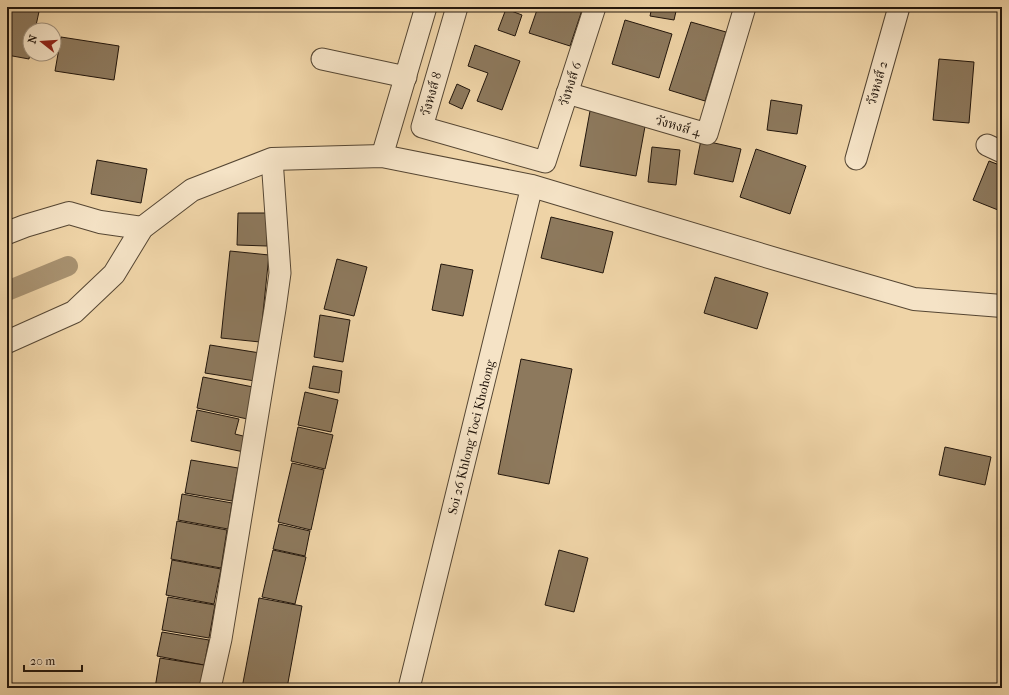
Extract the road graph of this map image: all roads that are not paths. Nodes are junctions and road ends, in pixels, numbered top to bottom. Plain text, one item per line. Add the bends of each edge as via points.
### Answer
1 (426, 7) edge
2 (457, 7) edge
3 (595, 7) edge
4 (746, 7) edge
5 (899, 7) edge
6 (322, 59) dead end
7 (406, 77) junction
8 (567, 93) junction
9 (382, 156) junction
10 (272, 159) junction
11 (856, 159) dead end
12 (544, 162) joint
13 (532, 186) junction
14 (142, 228) junction
15 (7, 233) edge
16 (1002, 306) edge
17 (7, 342) edge
18 (210, 688) edge
19 (409, 688) edge

1 - 7 street
2 - 12 street, วังหงส์ 8 via 422,127
3 - 8 street, วังหงส์ 6
4 - 8 street, วังหงส์ 4 via 707,134
5 - 11 street, วังหงส์ 2
6 - 7 street
7 - 9 street
8 - 12 street, วังหงส์ 6
9 - 10 street
9 - 13 street
10 - 14 street via 192,190
10 - 18 street via 280,273 221,639
13 - 16 street via 914,299
13 - 19 street, Soi 26 Khlong Toei Khohong
14 - 15 street via 100,222 69,213
14 - 17 street via 114,274 74,312

